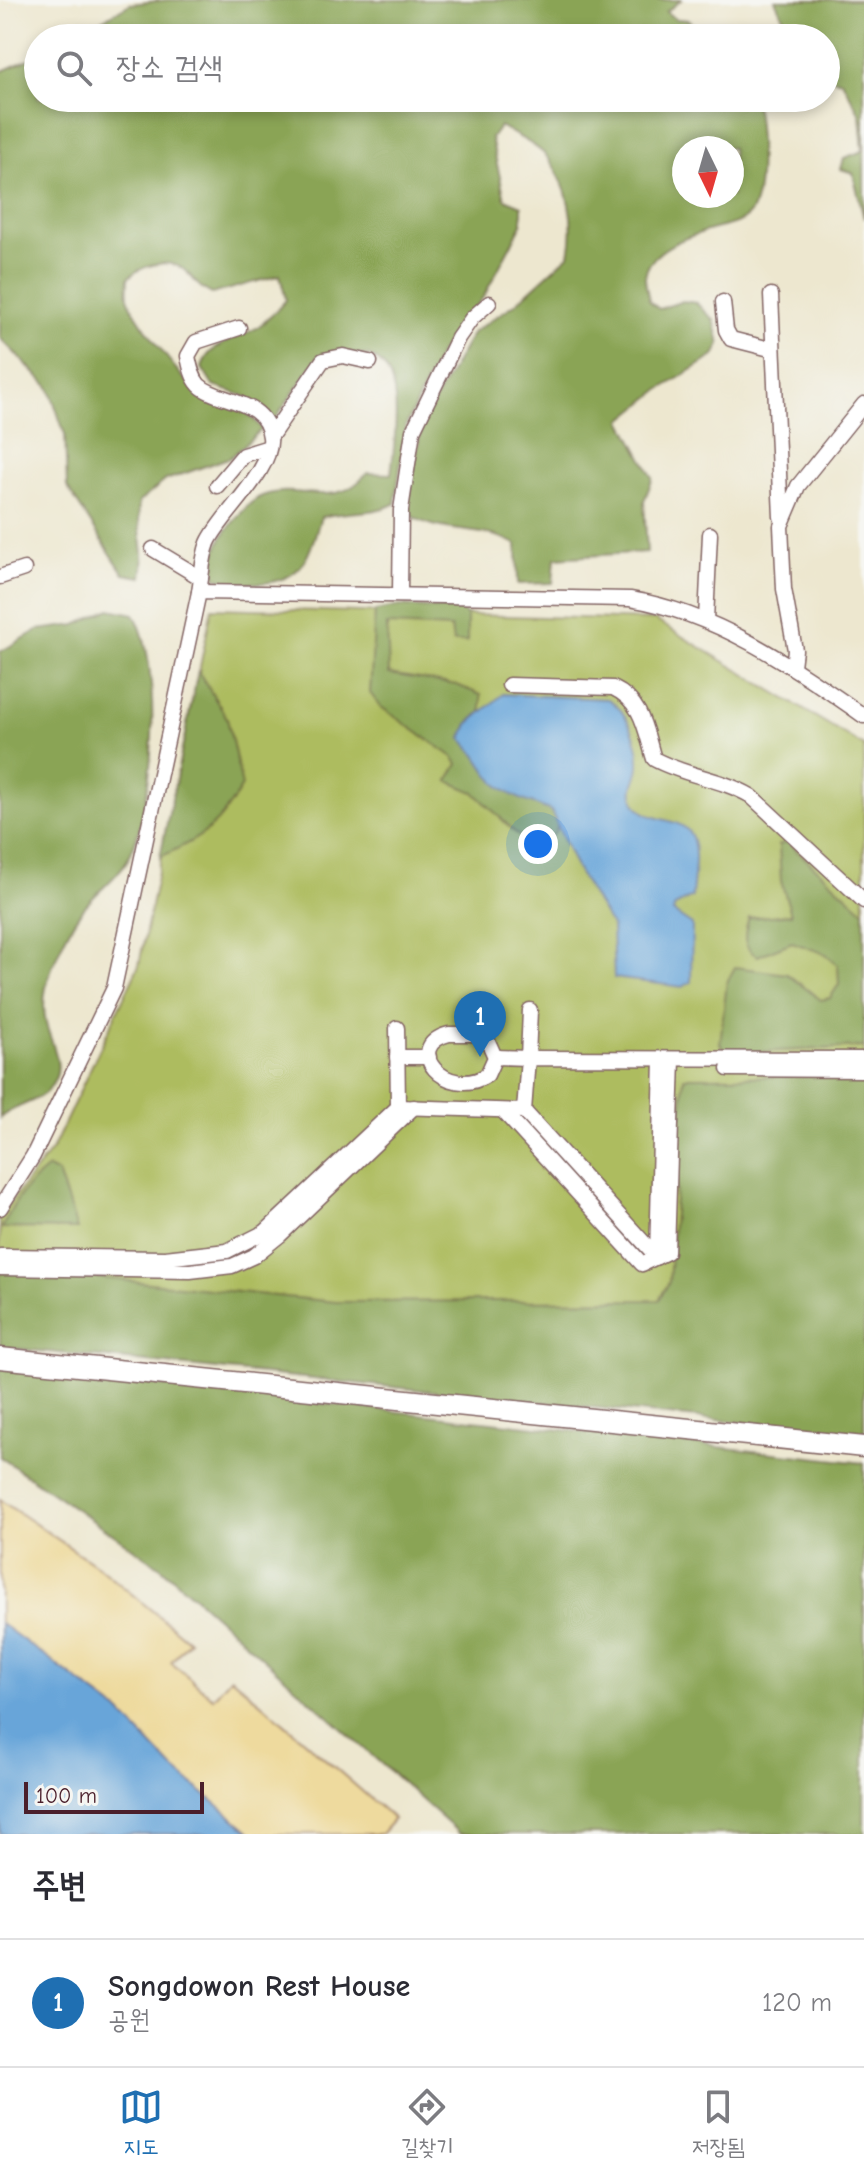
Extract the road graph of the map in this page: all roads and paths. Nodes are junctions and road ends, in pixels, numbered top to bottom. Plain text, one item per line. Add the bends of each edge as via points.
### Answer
1 (771, 295) dead end
2 (723, 302) dead end
3 (489, 303) dead end
4 (239, 328) dead end
5 (770, 349) junction
6 (370, 362) dead end
7 (864, 404) edge
8 (270, 441) junction
9 (217, 486) dead end
10 (781, 526) junction
11 (710, 534) dead end
12 (153, 549) dead end
13 (24, 569) dead end
14 (0, 577) edge
15 (200, 585) junction
16 (400, 593) junction
17 (706, 620) junction
18 (793, 666) junction
19 (509, 685) dead end
20 (864, 716) edge
21 (864, 901) edge
22 (530, 1010) dead end
23 (397, 1028) dead end
24 (397, 1057) junction
25 (429, 1057) junction
26 (495, 1057) junction
27 (528, 1058) junction
28 (864, 1059) edge
29 (667, 1064) junction
30 (864, 1070) edge
31 (462, 1080) junction
32 (398, 1107) junction
33 (414, 1107) junction
34 (461, 1109) junction
35 (503, 1111) junction
36 (524, 1111) junction
37 (0, 1208) edge
38 (0, 1256) edge
39 (657, 1257) junction
40 (0, 1268) edge
41 (0, 1358) edge
42 (864, 1447) edge

1 - 5 street
2 - 5 street via 731,339
3 - 16 street via 458,338 413,431 401,510
4 - 8 street via 196,342 188,356 194,378 202,388 240,400 262,419
5 - 10 street
6 - 8 street via 343,356 323,360
7 - 10 street via 798,486
8 - 9 street via 243,455
8 - 15 street via 251,486 208,544
10 - 18 street
11 - 17 street
12 - 15 street
13 - 14 street
15 - 16 street
15 - 37 street via 114,988 33,1156
16 - 17 street via 630,599 668,605
17 - 18 street
18 - 20 street
19 - 21 street via 613,688 627,695 639,708 654,759 751,796
22 - 27 street
23 - 24 street
24 - 25 street
24 - 32 street
25 - 26 street via 437,1039 462,1027 487,1039
25 - 31 street via 437,1074
26 - 27 street
26 - 31 street via 487,1075
27 - 29 street
27 - 36 street
28 - 29 street
29 - 30 street
29 - 39 street
31 - 34 street
32 - 33 street
32 - 38 street via 265,1232 227,1251 165,1258
33 - 34 street
33 - 40 street via 280,1235 232,1266 190,1271
34 - 35 street
35 - 36 street
35 - 39 street via 642,1264
36 - 39 street
41 - 42 main road

